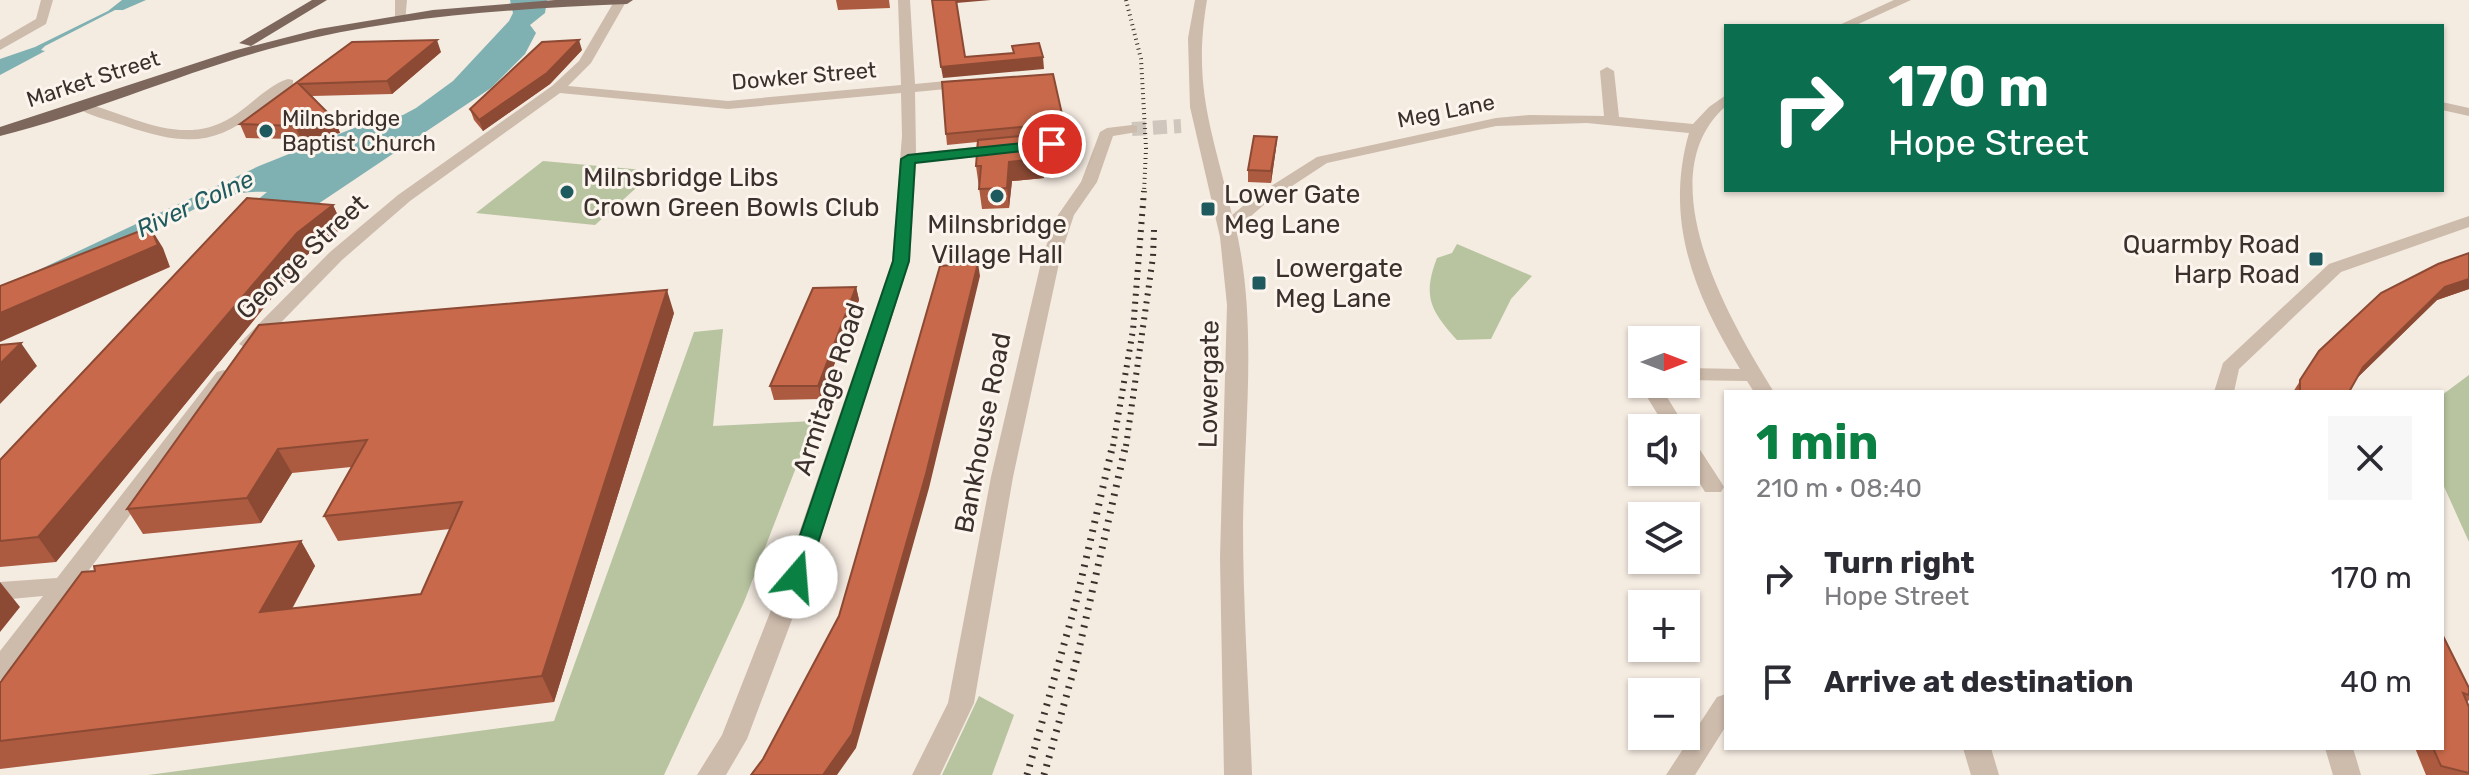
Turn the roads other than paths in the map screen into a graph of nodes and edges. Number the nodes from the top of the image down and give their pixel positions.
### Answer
1 (47, 0) edge
2 (321, 0) edge
3 (401, 0) edge
4 (624, 0) edge
5 (904, 0) edge
6 (1201, 0) edge
7 (1905, 0) edge
8 (483, 5) edge
9 (401, 19) junction
10 (1848, 24) edge
11 (320, 32) junction
12 (264, 34) junction
13 (0, 46) edge
14 (199, 66) junction
15 (1607, 71) dead end
16 (980, 82) edge
17 (288, 83) dead end
18 (557, 89) junction
19 (906, 89) junction
20 (1724, 101) edge
21 (2444, 106) edge
22 (84, 107) junction
23 (2469, 112) edge
24 (1707, 116) junction
25 (1724, 118) edge
26 (1612, 120) junction
27 (1132, 129) tunnel mouth
28 (1697, 129) junction
29 (0, 132) edge
30 (1052, 144) dead end
31 (908, 159) junction
32 (2469, 221) edge
33 (1227, 228) junction
34 (1700, 376) edge
35 (1759, 384) edge
36 (2224, 390) edge
37 (1700, 466) edge
38 (1713, 487) dead end
39 (62, 586) junction
40 (0, 591) edge
41 (0, 670) edge
42 (1724, 707) edge
43 (1978, 750) edge
44 (2340, 750) edge
45 (711, 775) edge
46 (926, 775) edge
47 (1238, 775) edge
48 (1680, 775) edge
49 (1985, 775) edge
50 (2347, 775) edge

1 - 13 street
2 - 12 main road, Market Street
3 - 9 street
4 - 8 main road, Market Street
4 - 18 street, George Street
5 - 19 street, Armitage Road
6 - 33 street, Lowergate
7 - 10 street
8 - 9 main road, Market Street
9 - 11 main road, Market Street
11 - 12 main road
11 - 14 main road, Market Street
12 - 14 main road, Market Street
14 - 22 main road, Market Street
15 - 26 street
16 - 19 street, Dowker Street
17 - 22 street
18 - 19 street, Dowker Street
18 - 39 street, George Street
19 - 31 street, Armitage Road
20 - 24 street
21 - 23 street
22 - 29 main road, Market Street
24 - 25 street
24 - 28 street
26 - 28 street, Meg Lane
26 - 33 street, Meg Lane
27 - 46 street, Bankhouse Road
28 - 35 street
30 - 31 street
31 - 45 street, Armitage Road
32 - 36 street
33 - 47 street, Lowergate
34 - 35 street
37 - 38 street
39 - 40 street
39 - 41 street, George Street
42 - 48 street
43 - 49 street
44 - 50 street

